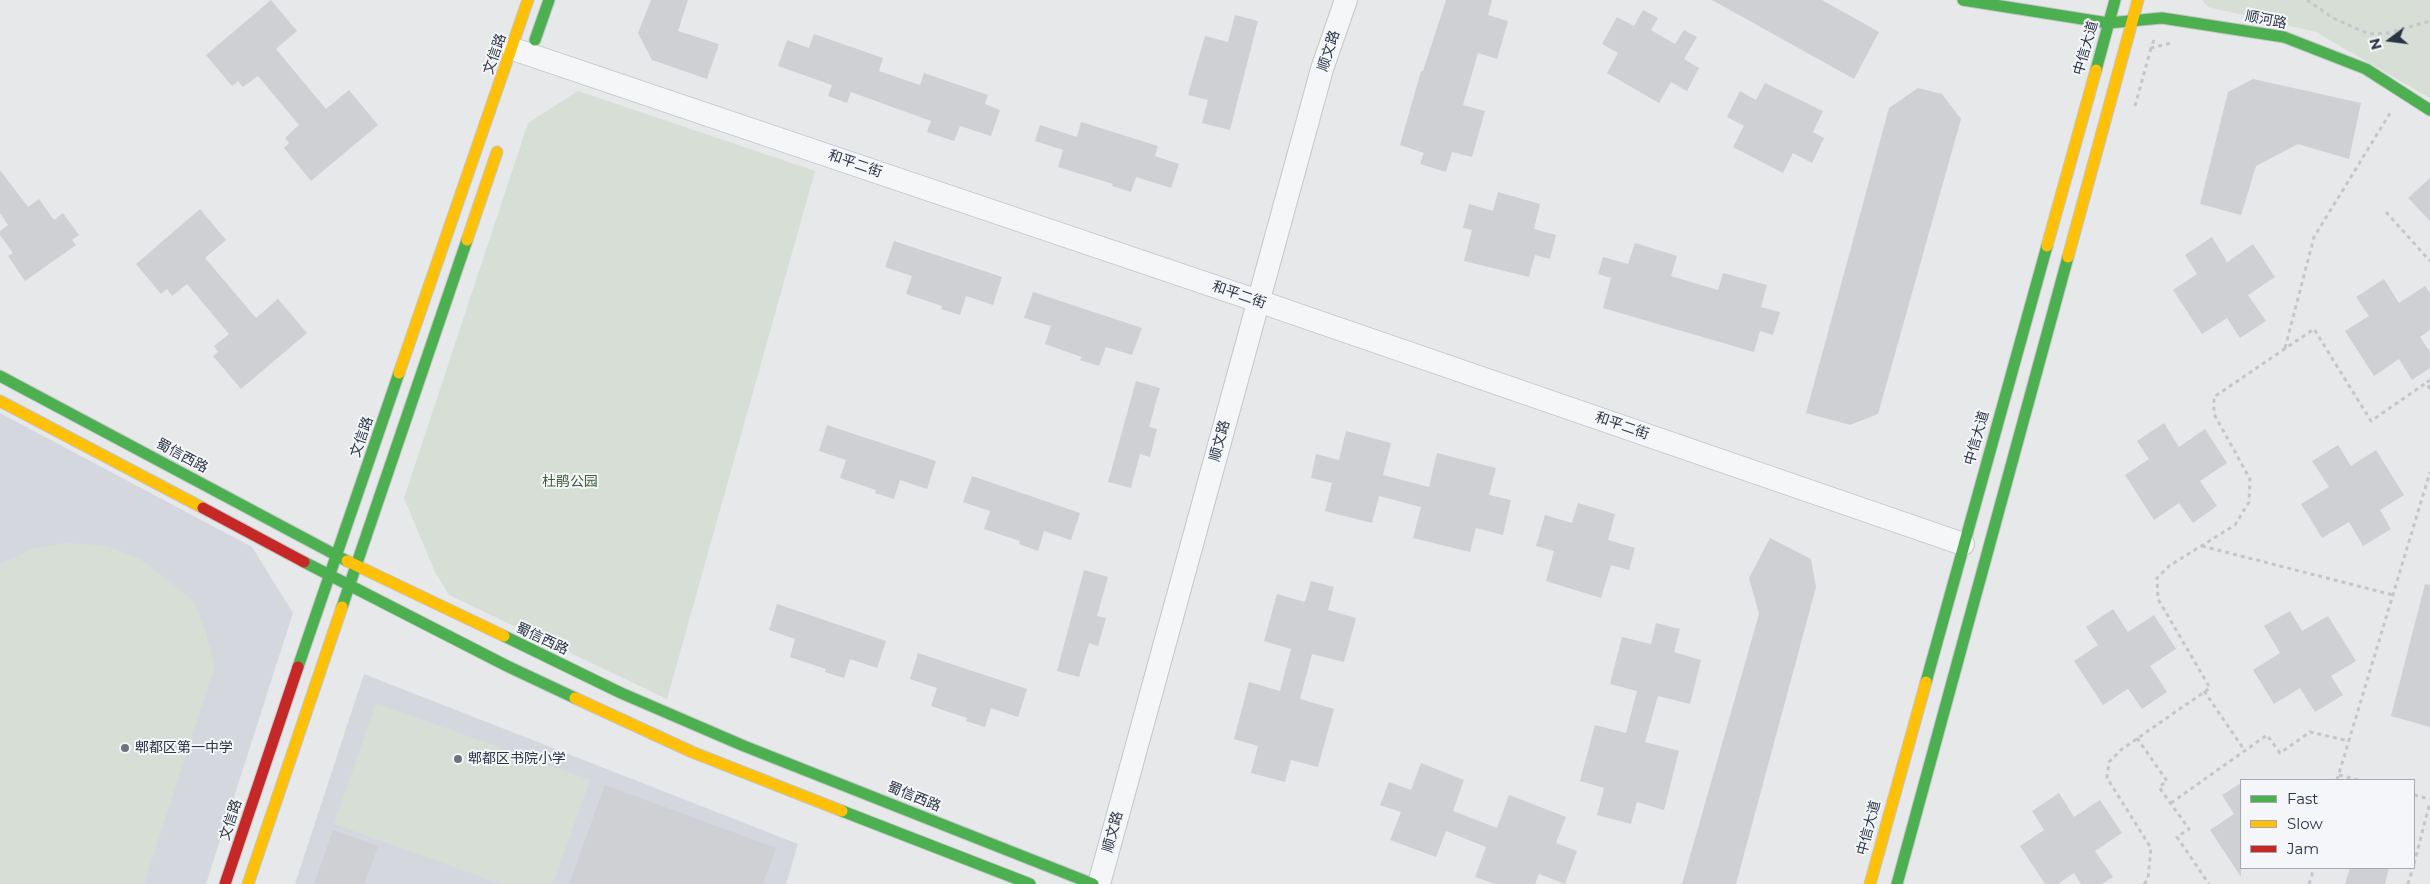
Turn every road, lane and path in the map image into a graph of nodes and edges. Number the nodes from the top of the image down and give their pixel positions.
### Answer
1 (528, 0) edge
2 (548, 0) edge
3 (1346, 0) edge
4 (1963, 0) edge
5 (2115, 0) edge
6 (2138, 0) edge
7 (2308, 0) edge
8 (2162, 18) junction
9 (2430, 20) edge
10 (2131, 21) junction
11 (2108, 23) junction
12 (2178, 41) dead end
13 (524, 56) junction
14 (2385, 103) dead end
15 (2393, 108) junction
16 (2430, 110) edge
17 (2400, 113) dead end
18 (502, 140) dead end
19 (2386, 212) dead end
20 (2430, 261) edge
21 (1258, 301) junction
22 (2284, 349) junction
23 (0, 376) edge
24 (2428, 382) edge
25 (2430, 389) edge
26 (0, 401) edge
27 (2430, 472) edge
28 (1963, 544) junction
29 (2201, 546) junction
30 (337, 556) junction
31 (357, 565) junction
32 (329, 575) junction
33 (350, 586) junction
34 (2393, 596) junction
35 (2204, 691) junction
36 (2137, 738) junction
37 (2349, 741) junction
38 (2245, 751) junction
39 (2339, 775) junction
40 (2337, 779) edge
41 (2354, 779) edge
42 (2415, 795) edge
43 (2430, 801) edge
44 (2171, 804) junction
45 (2415, 860) edge
46 (2314, 869) edge
47 (2413, 869) edge
48 (226, 884) edge
49 (248, 884) edge
50 (1030, 884) edge
51 (1093, 884) edge
52 (1099, 884) edge
53 (1870, 884) edge
54 (1897, 884) edge
55 (2144, 884) edge
56 (2209, 884) edge
57 (2309, 884) edge
58 (2408, 884) edge

1 - 13 main road, 文信路
2 - 13 main road
3 - 21 street, 顺文路
4 - 11 main road, 顺河路
5 - 11 main road, 中信大道
6 - 10 main road
7 - 9 path
8 - 10 main road, 顺河路
8 - 12 path
8 - 16 main road, 顺河路
10 - 11 main road, 顺河路
10 - 54 main road
11 - 28 main road, 中信大道
13 - 21 street, 和平二街
13 - 30 main road, 文信路
14 - 15 path
15 - 17 path
15 - 22 path
18 - 31 main road
19 - 20 path
21 - 28 street, 和平二街
21 - 52 street, 顺文路
22 - 24 path
22 - 29 path
23 - 30 main road, 蜀信西路
24 - 25 path
26 - 32 main road
27 - 34 path
28 - 53 main road, 中信大道
29 - 34 path
29 - 35 path
30 - 31 main road, 蜀信西路
30 - 32 main road, 文信路
31 - 33 main road
31 - 51 main road, 蜀信西路
32 - 33 main road
32 - 48 main road, 文信路
33 - 49 main road
33 - 50 main road
34 - 37 path
35 - 36 path
35 - 38 path
36 - 44 path
36 - 55 path
37 - 38 path
37 - 39 path
38 - 44 path
39 - 40 path
39 - 41 path
42 - 43 path
43 - 45 path
44 - 56 path
46 - 57 path
47 - 58 path

